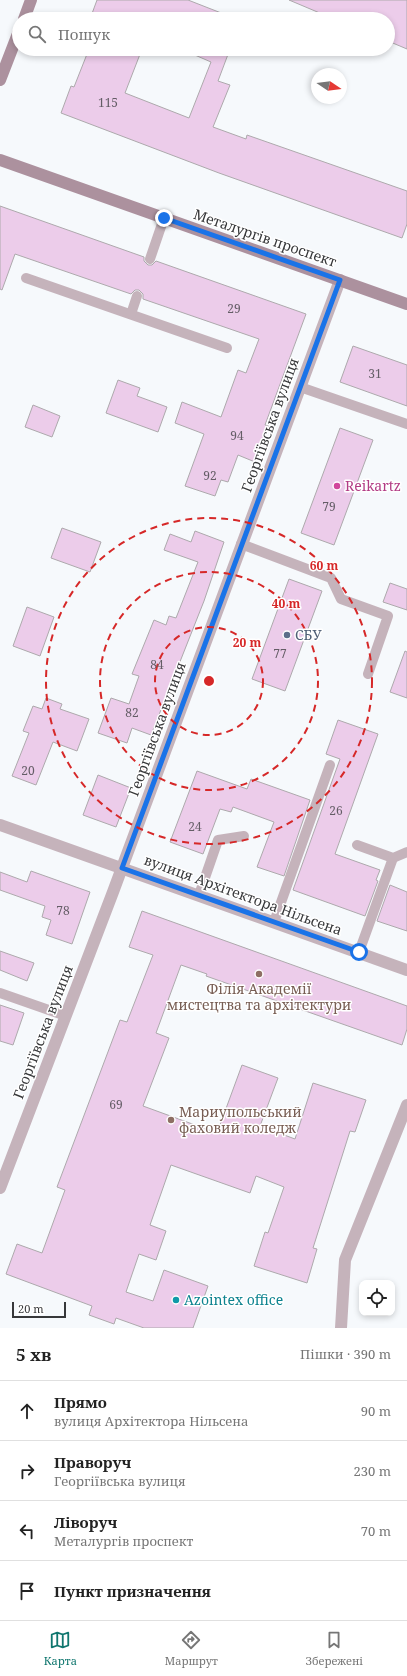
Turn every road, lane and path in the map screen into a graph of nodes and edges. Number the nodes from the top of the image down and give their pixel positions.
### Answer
1 (31, 0) edge
2 (27, 12) edge
3 (12, 49) edge
4 (0, 80) edge
5 (0, 160) edge
6 (164, 218) junction
7 (150, 259) dead end
8 (26, 278) dead end
9 (340, 280) junction
10 (137, 296) dead end
11 (407, 304) edge
12 (131, 314) junction
13 (227, 348) dead end
14 (300, 387) junction
15 (407, 424) edge
16 (241, 544) junction
17 (368, 674) dead end
18 (330, 765) dead end
19 (0, 825) edge
20 (244, 836) dead end
21 (356, 845) dead end
22 (407, 852) edge
23 (393, 858) junction
24 (122, 868) junction
25 (199, 895) junction
26 (274, 922) junction
27 (359, 952) junction
28 (407, 970) edge
29 (0, 993) edge
30 (66, 1016) junction
31 (407, 1105) edge
32 (0, 1188) edge
33 (341, 1328) edge

1 - 2 street
3 - 4 street
5 - 6 street, Металургів проспект
6 - 7 lane
6 - 9 street, Металургів проспект
8 - 12 lane
9 - 11 street, Металургів проспект
9 - 14 street, Георгіївська вулиця
10 - 12 lane
12 - 13 lane
14 - 15 lane
14 - 16 street, Георгіївська вулиця
16 - 17 lane
16 - 24 street, Георгіївська вулиця
18 - 26 lane
19 - 24 street, вулиця Архітектора Нільсена
20 - 25 lane
21 - 23 lane
22 - 23 lane
23 - 27 lane
24 - 25 street, вулиця Архітектора Нільсена
24 - 30 street, Георгіївська вулиця
25 - 26 street, вулиця Архітектора Нільсена
26 - 27 street, вулиця Архітектора Нільсена
27 - 28 street, вулиця Архітектора Нільсена
29 - 30 lane
30 - 32 street, Георгіївська вулиця
31 - 33 street

